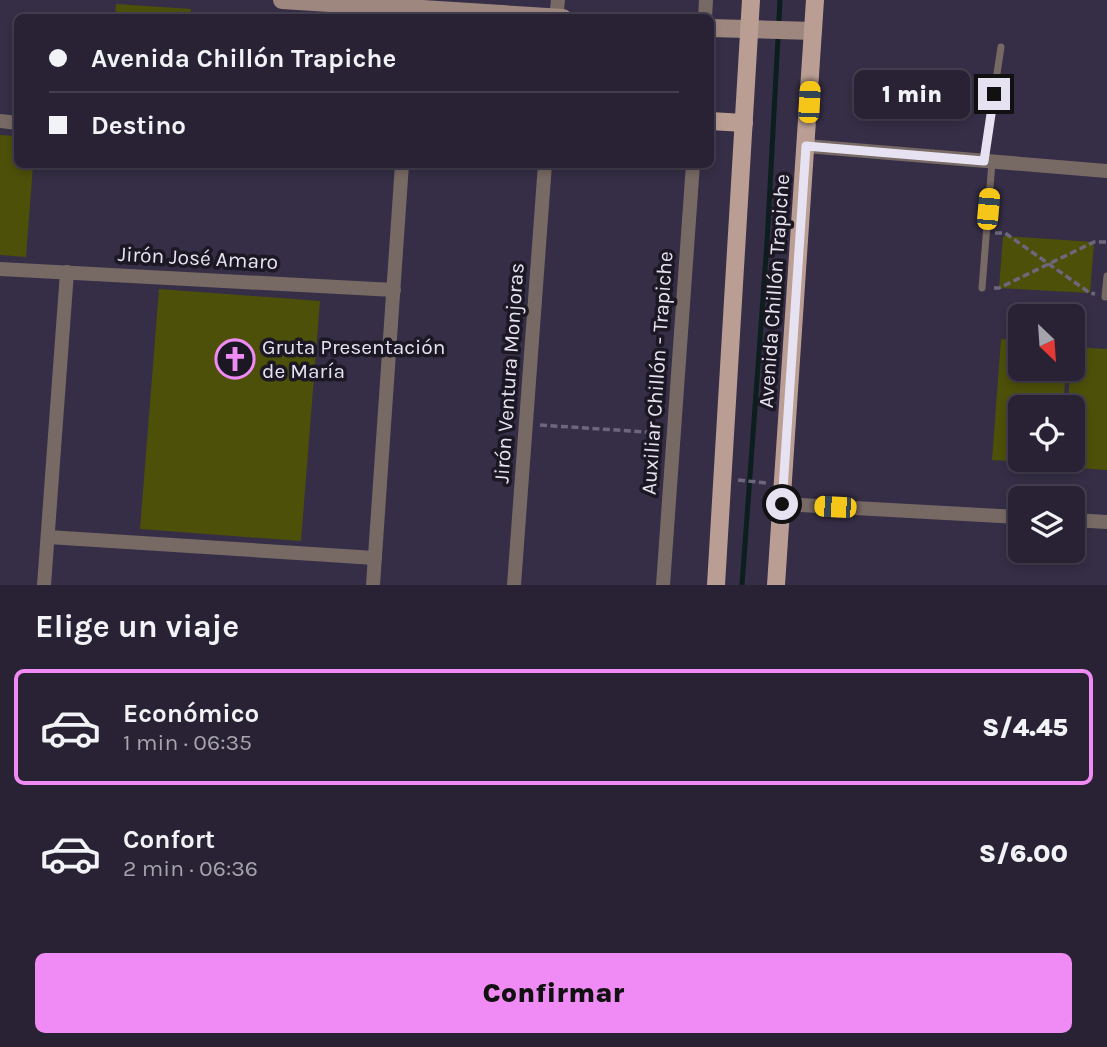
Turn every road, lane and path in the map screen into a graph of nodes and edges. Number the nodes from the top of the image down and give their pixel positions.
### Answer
1 (282, 0) edge
2 (751, 0) edge
3 (815, 0) edge
4 (508, 14) edge
5 (714, 28) edge
6 (749, 29) junction
7 (813, 31) junction
8 (1000, 47) dead end
9 (714, 121) edge
10 (744, 123) junction
11 (806, 146) junction
12 (988, 161) junction
13 (402, 168) edge
14 (545, 168) edge
15 (693, 168) edge
16 (1107, 171) edge
17 (986, 233) junction
18 (1107, 242) edge
19 (1048, 264) junction
20 (0, 269) edge
21 (67, 272) junction
22 (1107, 276) edge
23 (982, 288) joint
24 (394, 290) junction
25 (1105, 297) edge
26 (526, 424) junction
27 (674, 433) junction
28 (722, 479) junction
29 (783, 484) junction
30 (782, 504) junction
31 (1008, 516) edge
32 (1085, 521) edge
33 (1107, 522) edge
34 (48, 537) junction
35 (375, 558) junction
36 (44, 585) edge
37 (373, 585) edge
38 (514, 585) edge
39 (663, 585) edge
40 (716, 585) edge
41 (776, 585) edge

1 - 4 main road
2 - 6 main road, Avenida Chillón Trapiche
3 - 7 main road, Avenida Chillón Trapiche
5 - 6 main road
6 - 7 main road
6 - 10 main road, Avenida Chillón Trapiche
7 - 11 main road, Avenida Chillón Trapiche
8 - 12 lane
9 - 10 main road
10 - 28 main road, Avenida Chillón Trapiche
11 - 12 street
11 - 29 main road, Avenida Chillón Trapiche
12 - 16 street
12 - 17 lane
13 - 24 street
14 - 26 street, Jirón Ventura Monjoras
15 - 27 street, Auxiliar Chillón - Trapiche
17 - 19 path
17 - 23 lane
18 - 19 path
19 - 23 path
19 - 25 path
20 - 21 street, Jirón José Amaro
21 - 24 street, Jirón José Amaro
21 - 34 street
22 - 25 lane
24 - 35 street
26 - 27 path
26 - 38 street, Jirón Ventura Monjoras
27 - 39 street, Auxiliar Chillón - Trapiche
28 - 29 path
28 - 40 main road, Avenida Chillón Trapiche
29 - 30 main road, Avenida Chillón Trapiche
30 - 31 street
30 - 41 main road, Avenida Chillón Trapiche
32 - 33 street
34 - 35 street
34 - 36 street
35 - 37 street

